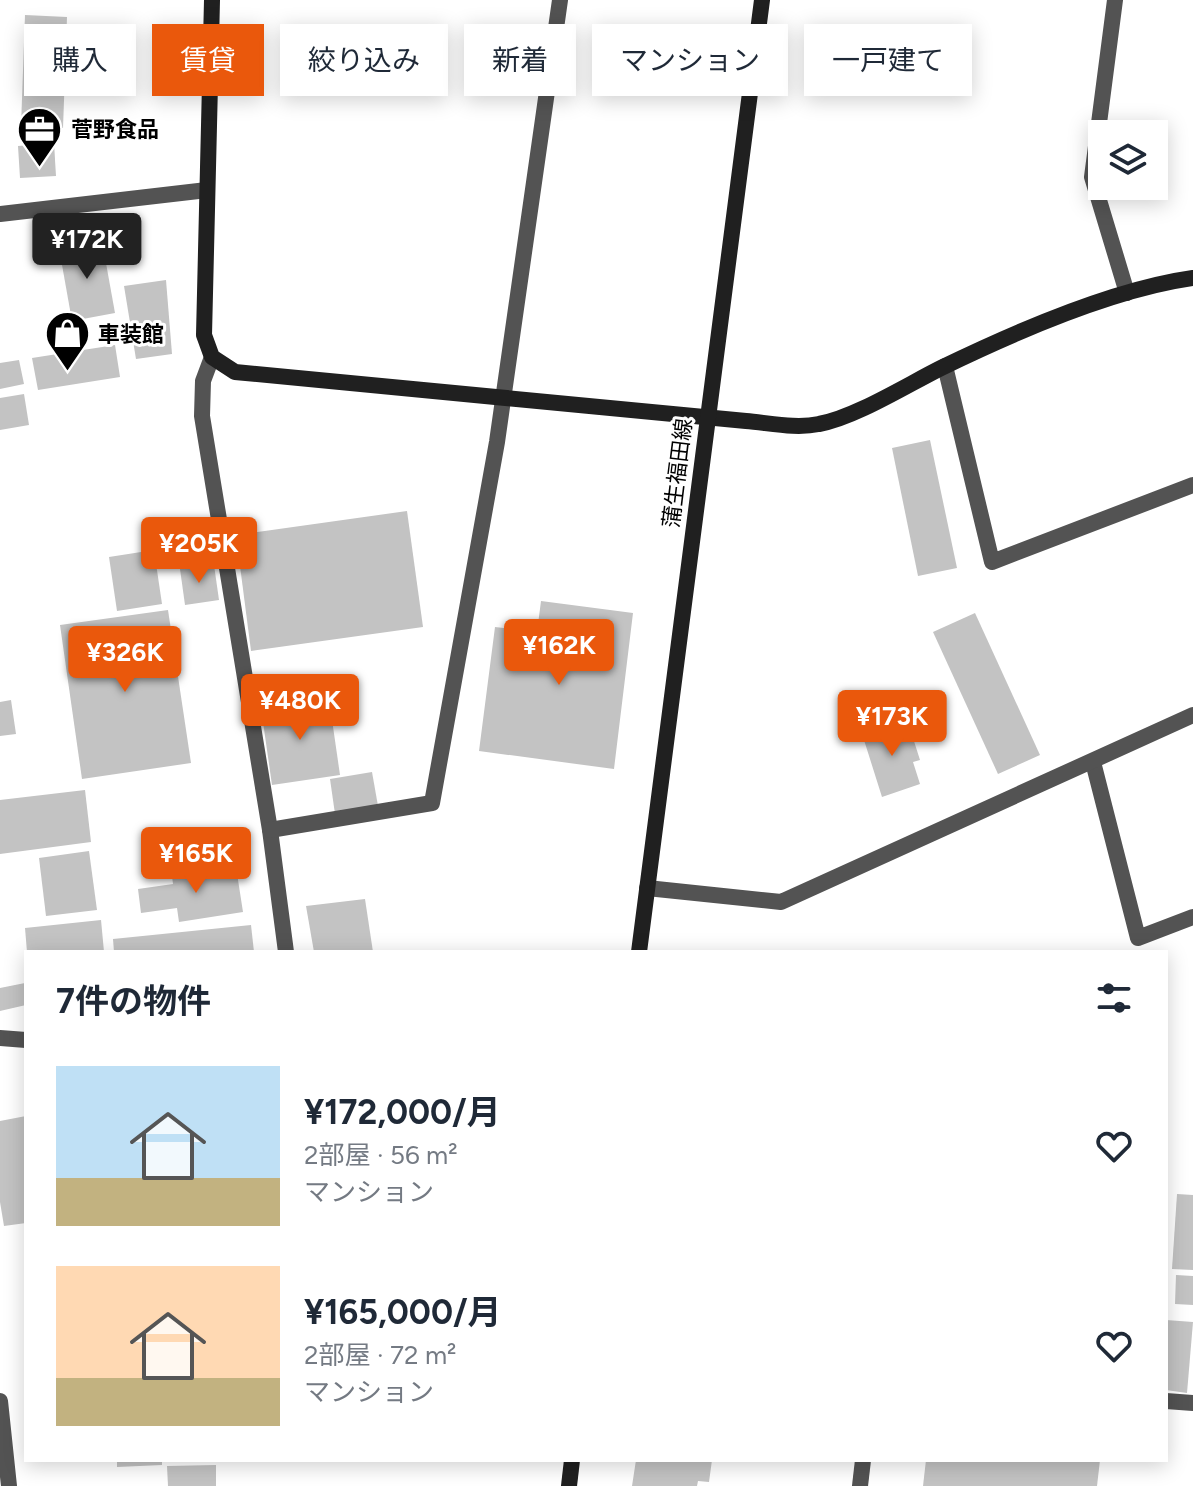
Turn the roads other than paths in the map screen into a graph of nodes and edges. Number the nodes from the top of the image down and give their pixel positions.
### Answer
1 (212, 0) edge
2 (560, 0) edge
3 (762, 0) edge
4 (1115, 0) edge
5 (207, 190) junction
6 (0, 214) edge
7 (1193, 278) edge
8 (1127, 293) junction
9 (212, 357) junction
10 (945, 366) junction
11 (502, 398) junction
12 (706, 417) junction
13 (1193, 485) edge
14 (1193, 715) edge
15 (1093, 762) junction
16 (270, 830) junction
17 (647, 888) junction
18 (1193, 917) edge
19 (286, 950) edge
20 (639, 950) edge
21 (0, 1038) edge
22 (24, 1040) edge
23 (0, 1401) edge
24 (1168, 1401) edge
25 (1193, 1403) edge
26 (572, 1462) edge
27 (863, 1462) edge
28 (9, 1486) edge
29 (569, 1486) edge
30 (860, 1486) edge

1 - 5 street
2 - 11 street
3 - 12 street, 蒲生福田線
4 - 8 street
5 - 6 street
5 - 9 street
7 - 8 street
8 - 10 street
9 - 11 street
9 - 16 street
10 - 12 street
10 - 13 street
11 - 12 street
11 - 16 street
12 - 17 street, 蒲生福田線
14 - 15 street
15 - 17 street
15 - 18 street
16 - 19 street
17 - 20 street, 蒲生福田線
21 - 22 street
23 - 28 street
24 - 25 street
26 - 29 street
27 - 30 street

